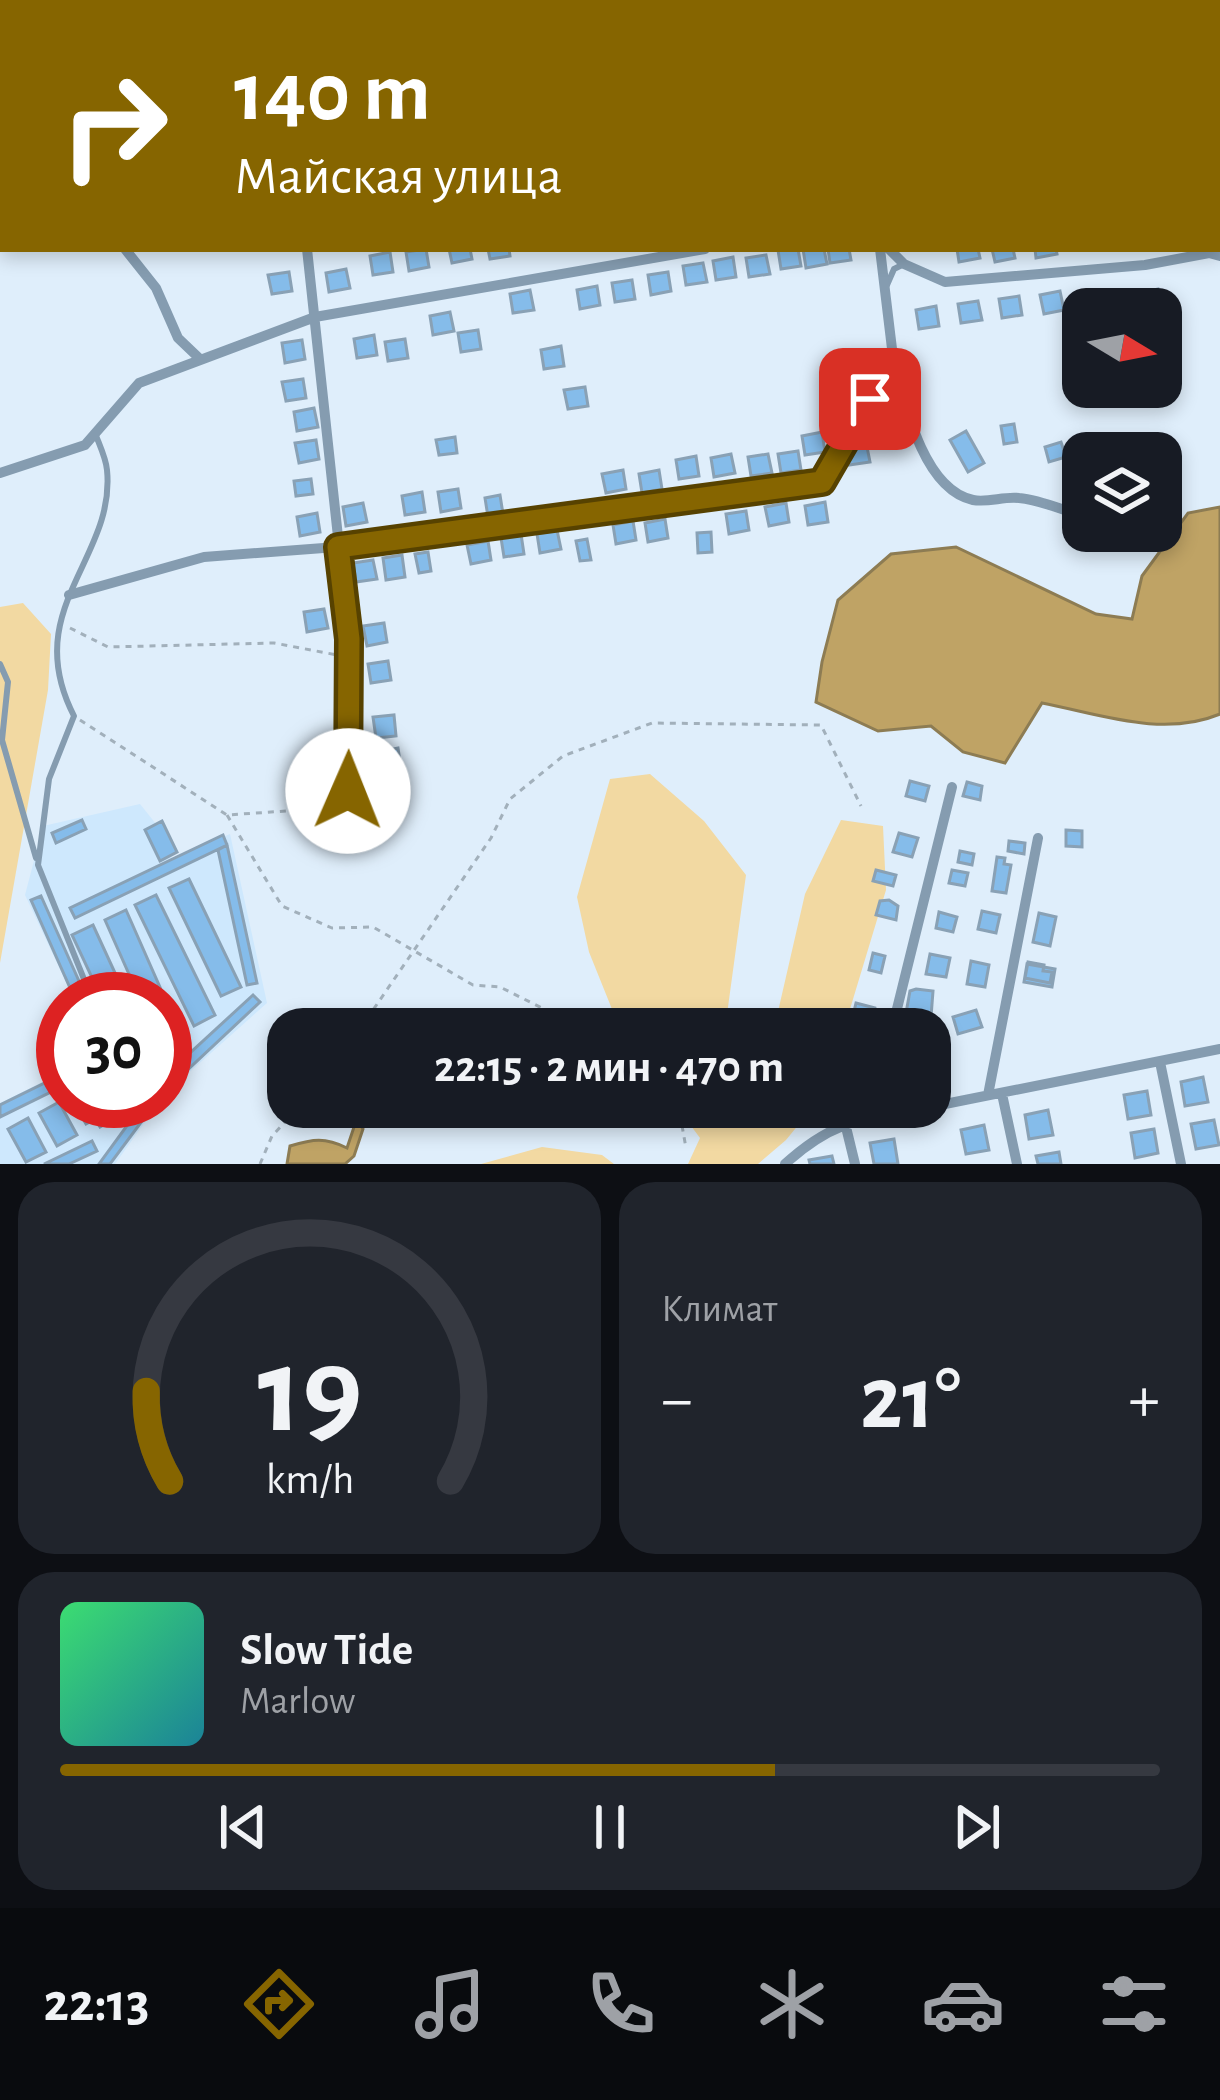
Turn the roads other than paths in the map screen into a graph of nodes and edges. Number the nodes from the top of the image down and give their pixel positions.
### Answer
1 (127, 252) edge
2 (307, 252) edge
3 (688, 252) edge
4 (880, 252) edge
5 (892, 252) edge
6 (1150, 252) edge
7 (1211, 253) edge
8 (904, 264) junction
9 (1144, 265) junction
10 (884, 294) junction
11 (315, 316) junction
12 (893, 357) junction
13 (200, 359) junction
14 (95, 433) junction
15 (0, 473) edge
16 (1062, 509) edge
17 (338, 547) junction
18 (69, 595) junction
19 (0, 664) edge
20 (952, 787) dead end
21 (348, 791) road end
22 (1038, 838) dead end
23 (38, 865) junction
24 (81, 972) edge
25 (897, 1008) edge
26 (1220, 1049) edge
27 (1160, 1062) junction
28 (1002, 1094) junction
29 (988, 1095) junction
30 (951, 1103) edge
31 (835, 1128) edge
32 (846, 1128) edge
33 (785, 1164) edge
34 (854, 1164) edge
35 (1017, 1164) edge
36 (1181, 1164) edge

1 - 13 street
2 - 11 street
3 - 11 street
4 - 10 street
5 - 8 street
6 - 9 street
7 - 9 street
8 - 9 street
8 - 10 lane
10 - 12 street
11 - 13 street
11 - 17 street
12 - 16 street
12 - 17 street
13 - 14 street
14 - 15 street
14 - 18 lane
17 - 18 street
17 - 21 street
18 - 23 lane
19 - 23 lane
20 - 25 street
22 - 29 street
23 - 24 lane
26 - 27 street
27 - 28 street
27 - 36 street
28 - 29 street
28 - 35 street
29 - 30 street
31 - 33 street
32 - 34 street

